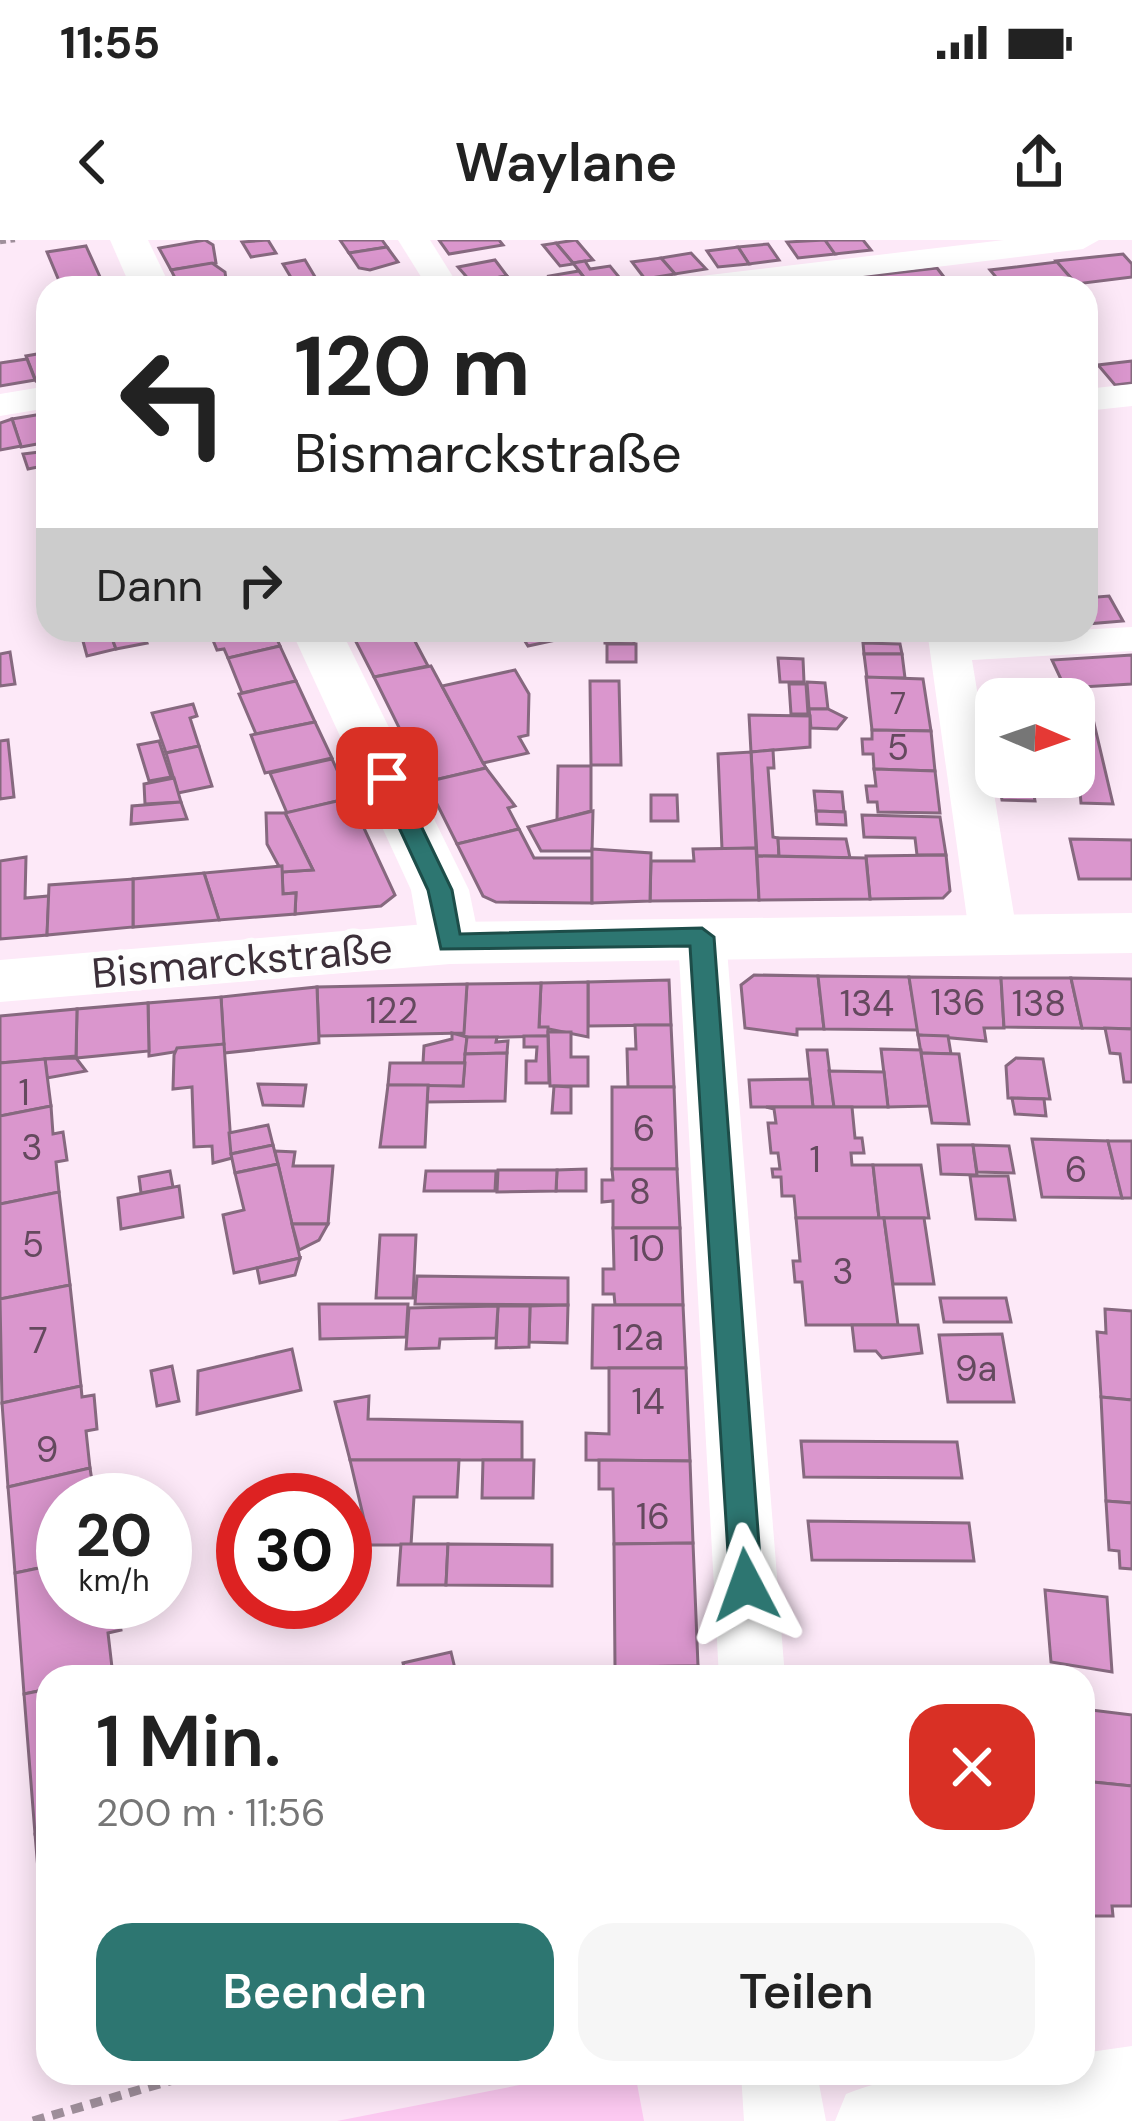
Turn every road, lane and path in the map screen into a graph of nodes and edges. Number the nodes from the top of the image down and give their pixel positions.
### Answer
1 (15, 240) edge
2 (129, 240) edge
3 (414, 240) edge
4 (1083, 240) edge
5 (0, 242) edge
6 (146, 276) edge
7 (436, 276) edge
8 (812, 276) edge
9 (1132, 394) edge
10 (1098, 398) edge
11 (36, 399) edge
12 (0, 405) edge
13 (1098, 639) edge
14 (1132, 639) edge
15 (322, 642) edge
16 (948, 642) edge
17 (993, 933) junction
18 (1132, 933) edge
19 (702, 937) junction
20 (449, 943) junction
21 (0, 981) edge
22 (751, 1665) edge
23 (1132, 2084) edge
24 (156, 2085) edge
25 (780, 2085) edge
26 (33, 2121) edge
27 (785, 2121) edge
28 (873, 2121) edge

1 - 5 path
2 - 6 main road
3 - 7 street
4 - 8 street
9 - 10 street
11 - 12 street
13 - 14 street
15 - 20 main road
16 - 17 street
17 - 18 main road, Bismarckstraße
17 - 19 main road, Bismarckstraße
19 - 20 main road, Bismarckstraße
19 - 22 street
20 - 21 main road, Bismarckstraße
23 - 28 street
24 - 26 path
25 - 27 street

